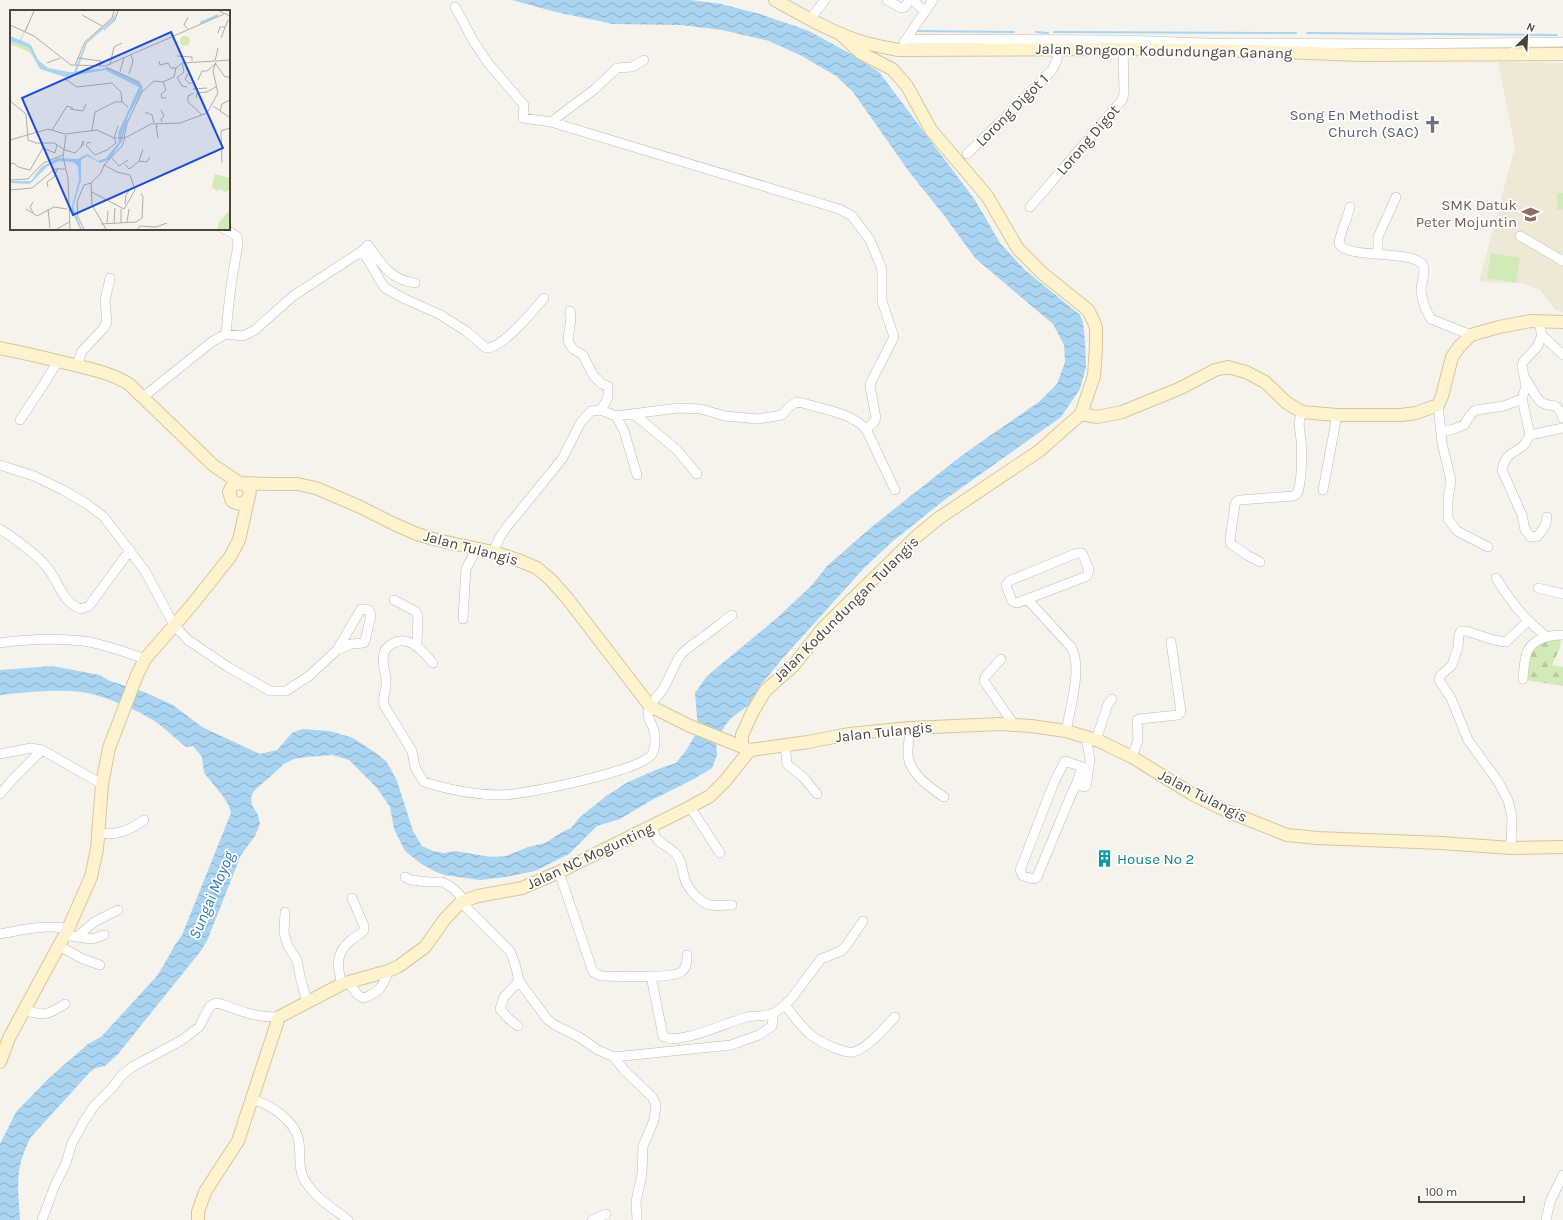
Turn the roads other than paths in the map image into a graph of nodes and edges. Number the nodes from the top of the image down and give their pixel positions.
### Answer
1 (775, 0) edge
2 (825, 0) edge
3 (887, 0) edge
4 (909, 0) edge
5 (913, 0) edge
6 (929, 4) edge
7 (455, 7) dead end
8 (810, 19) junction
9 (839, 33) junction
10 (906, 39) junction
11 (1563, 42) edge
12 (1058, 44) junction
13 (1123, 45) junction
14 (1152, 45) junction
15 (899, 50) junction
16 (1563, 54) edge
17 (644, 60) dead end
18 (892, 70) junction
19 (551, 122) junction
20 (967, 154) dead end
21 (1396, 197) dead end
22 (1030, 207) dead end
23 (1350, 207) dead end
24 (226, 230) edge
25 (1520, 236) dead end
26 (362, 251) junction
27 (1378, 254) junction
28 (1563, 261) edge
29 (110, 278) dead end
30 (415, 283) dead end
31 (544, 298) dead end
32 (570, 311) dead end
33 (1538, 320) junction
34 (1563, 322) edge
35 (226, 334) junction
36 (1542, 335) junction
37 (1471, 336) junction
38 (0, 348) edge
39 (1563, 355) edge
40 (58, 361) junction
41 (77, 366) junction
42 (1525, 377) junction
43 (143, 397) junction
44 (1522, 399) junction
45 (1439, 408) junction
46 (601, 410) junction
47 (634, 414) junction
48 (1081, 414) junction
49 (616, 416) junction
50 (1300, 418) junction
51 (1563, 418) edge
52 (20, 420) dead end
53 (1336, 420) junction
54 (1563, 428) edge
55 (866, 429) junction
56 (1441, 432) junction
57 (1530, 435) junction
58 (0, 465) edge
59 (697, 474) dead end
60 (637, 475) dead end
61 (270, 484) junction
62 (236, 485) junction
63 (895, 490) dead end
64 (1323, 490) dead end
65 (249, 498) junction
66 (235, 503) junction
67 (1547, 517) dead end
68 (0, 529) edge
69 (239, 540) junction
70 (1488, 547) dead end
71 (477, 548) junction
72 (130, 550) junction
73 (493, 552) junction
74 (1260, 562) dead end
75 (1496, 578) dead end
76 (1538, 588) dead end
77 (1563, 594) edge
78 (394, 600) dead end
79 (1028, 600) junction
80 (732, 615) dead end
81 (463, 619) dead end
82 (1528, 621) junction
83 (174, 625) junction
84 (1563, 635) edge
85 (1547, 636) junction
86 (349, 640) dead end
87 (1171, 642) dead end
88 (0, 643) edge
89 (417, 646) junction
90 (1001, 658) dead end
91 (144, 659) junction
92 (433, 663) dead end
93 (1523, 679) dead end
94 (1112, 699) dead end
95 (650, 706) junction
96 (1014, 725) junction
97 (910, 728) junction
98 (1066, 731) junction
99 (1094, 739) junction
100 (785, 745) junction
101 (746, 748) junction
102 (42, 750) junction
103 (0, 754) edge
104 (1132, 757) junction
105 (1090, 760) junction
106 (102, 784) junction
107 (1076, 785) junction
108 (0, 794) edge
109 (817, 794) dead end
110 (944, 797) dead end
111 (690, 807) junction
112 (144, 820) dead end
113 (652, 826) junction
114 (99, 833) junction
115 (1563, 847) edge
116 (1511, 848) junction
117 (720, 853) dead end
118 (559, 872) junction
119 (405, 877) dead end
120 (352, 898) dead end
121 (463, 902) junction
122 (732, 905) dead end
123 (118, 910) dead end
124 (285, 912) dead end
125 (863, 921) dead end
126 (0, 934) edge
127 (70, 934) junction
128 (104, 936) dead end
129 (58, 946) junction
130 (687, 955) dead end
131 (100, 965) dead end
132 (388, 971) junction
133 (652, 976) junction
134 (519, 981) junction
135 (345, 983) junction
136 (307, 1002) junction
137 (65, 1004) dead end
138 (785, 1005) junction
139 (24, 1009) junction
140 (772, 1014) junction
141 (278, 1017) junction
142 (895, 1017) dead end
143 (518, 1026) dead end
144 (4, 1037) edge
145 (614, 1057) junction
146 (0, 1062) edge
147 (251, 1099) junction
148 (1563, 1175) edge
149 (606, 1214) dead end
150 (42, 1220) edge
151 (198, 1220) edge
152 (348, 1220) edge
153 (592, 1220) edge
154 (637, 1220) edge
155 (1546, 1220) edge

1 - 8 street, Jalan Bongoon Kodundungan Ganang
2 - 8 street
3 - 4 street
5 - 6 street
6 - 10 street
7 - 19 street
8 - 9 street, Jalan Bongoon Kodundungan Ganang
9 - 15 street, Jalan Bongoon Kodundungan Ganang
9 - 18 street, Jalan Kodundungan Tulangis
10 - 12 street
10 - 15 street
11 - 14 street
12 - 13 street, Jalan Bongoon Kodundungan Ganang
12 - 15 street, Jalan Bongoon Kodundungan Ganang
12 - 20 street, Lorong Digot 1
13 - 14 street, Jalan Bongoon Kodundungan Ganang
13 - 22 street, Lorong Digot
14 - 16 street, Jalan Bongoon Kodundungan Ganang
15 - 18 street
17 - 19 street
18 - 48 street, Jalan Kodundungan Tulangis
19 - 55 street
21 - 27 street
23 - 27 street
24 - 35 street
25 - 28 street
26 - 30 street
26 - 31 street
26 - 35 street
27 - 37 street
29 - 41 street
32 - 46 street
33 - 34 street
33 - 36 street
33 - 37 street
35 - 43 street
36 - 39 street
36 - 42 street
37 - 45 street
38 - 40 street
40 - 41 street
40 - 52 street
41 - 43 street
42 - 44 street
42 - 51 street
43 - 62 street
44 - 56 street
44 - 57 street
45 - 53 street
45 - 56 street
46 - 49 street
46 - 73 street
47 - 49 street
47 - 55 street
47 - 59 street
48 - 50 street
48 - 101 street, Jalan Kodundungan Tulangis
49 - 60 street
50 - 53 street
50 - 74 street
53 - 64 street
54 - 57 street
55 - 63 street
56 - 70 street
57 - 67 street
58 - 72 street
61 - 62 street, Jalan Tulangis
61 - 65 street
61 - 71 street, Jalan Tulangis
62 - 65 street
62 - 66 street
65 - 66 street
65 - 69 street
66 - 69 street
68 - 72 street
69 - 83 street
71 - 73 street, Jalan Tulangis
71 - 81 street
72 - 83 street
73 - 95 street, Jalan Tulangis
75 - 82 street
76 - 77 street
78 - 89 street
79 - 79 street
79 - 98 street
80 - 95 street
82 - 85 street
82 - 116 street
83 - 86 street
83 - 91 street
84 - 85 street
85 - 93 street
87 - 104 street
88 - 91 street
89 - 92 street
89 - 95 street
90 - 96 street
91 - 106 street
94 - 99 street
95 - 101 street, Jalan Tulangis
96 - 97 street, Jalan Tulangis
96 - 98 street, Jalan Tulangis
97 - 100 street, Jalan Tulangis
97 - 110 street
98 - 99 street, Jalan Tulangis
99 - 104 street, Jalan Tulangis
99 - 105 street
99 - 105 street
100 - 101 street, Jalan Tulangis
100 - 109 street
101 - 111 street, Jalan NC Mogunting
102 - 103 street
102 - 106 street
102 - 108 street
104 - 116 street, Jalan Tulangis
105 - 107 street
106 - 114 street
107 - 107 street
111 - 113 street, Jalan NC Mogunting
111 - 117 street
112 - 114 street
113 - 118 street, Jalan NC Mogunting
113 - 122 street
114 - 127 street
115 - 116 street, Jalan Tulangis
118 - 121 street, Jalan NC Mogunting
118 - 133 street
119 - 121 street
120 - 135 street
121 - 132 street, Jalan NC Mogunting
121 - 134 street
123 - 127 street
124 - 136 street
125 - 138 street
126 - 127 street
127 - 128 street
127 - 129 street
129 - 131 street
129 - 139 street
130 - 133 street
132 - 135 street, Jalan NC Mogunting
132 - 135 street
133 - 140 street
134 - 143 street
134 - 145 street
135 - 136 street, Jalan NC Mogunting
136 - 141 street, Jalan NC Mogunting
137 - 139 street
138 - 140 street
138 - 142 street
139 - 144 street
140 - 145 street
141 - 147 street
141 - 150 street
144 - 146 street
145 - 154 street
147 - 151 street
147 - 152 street
148 - 155 street
149 - 153 street

